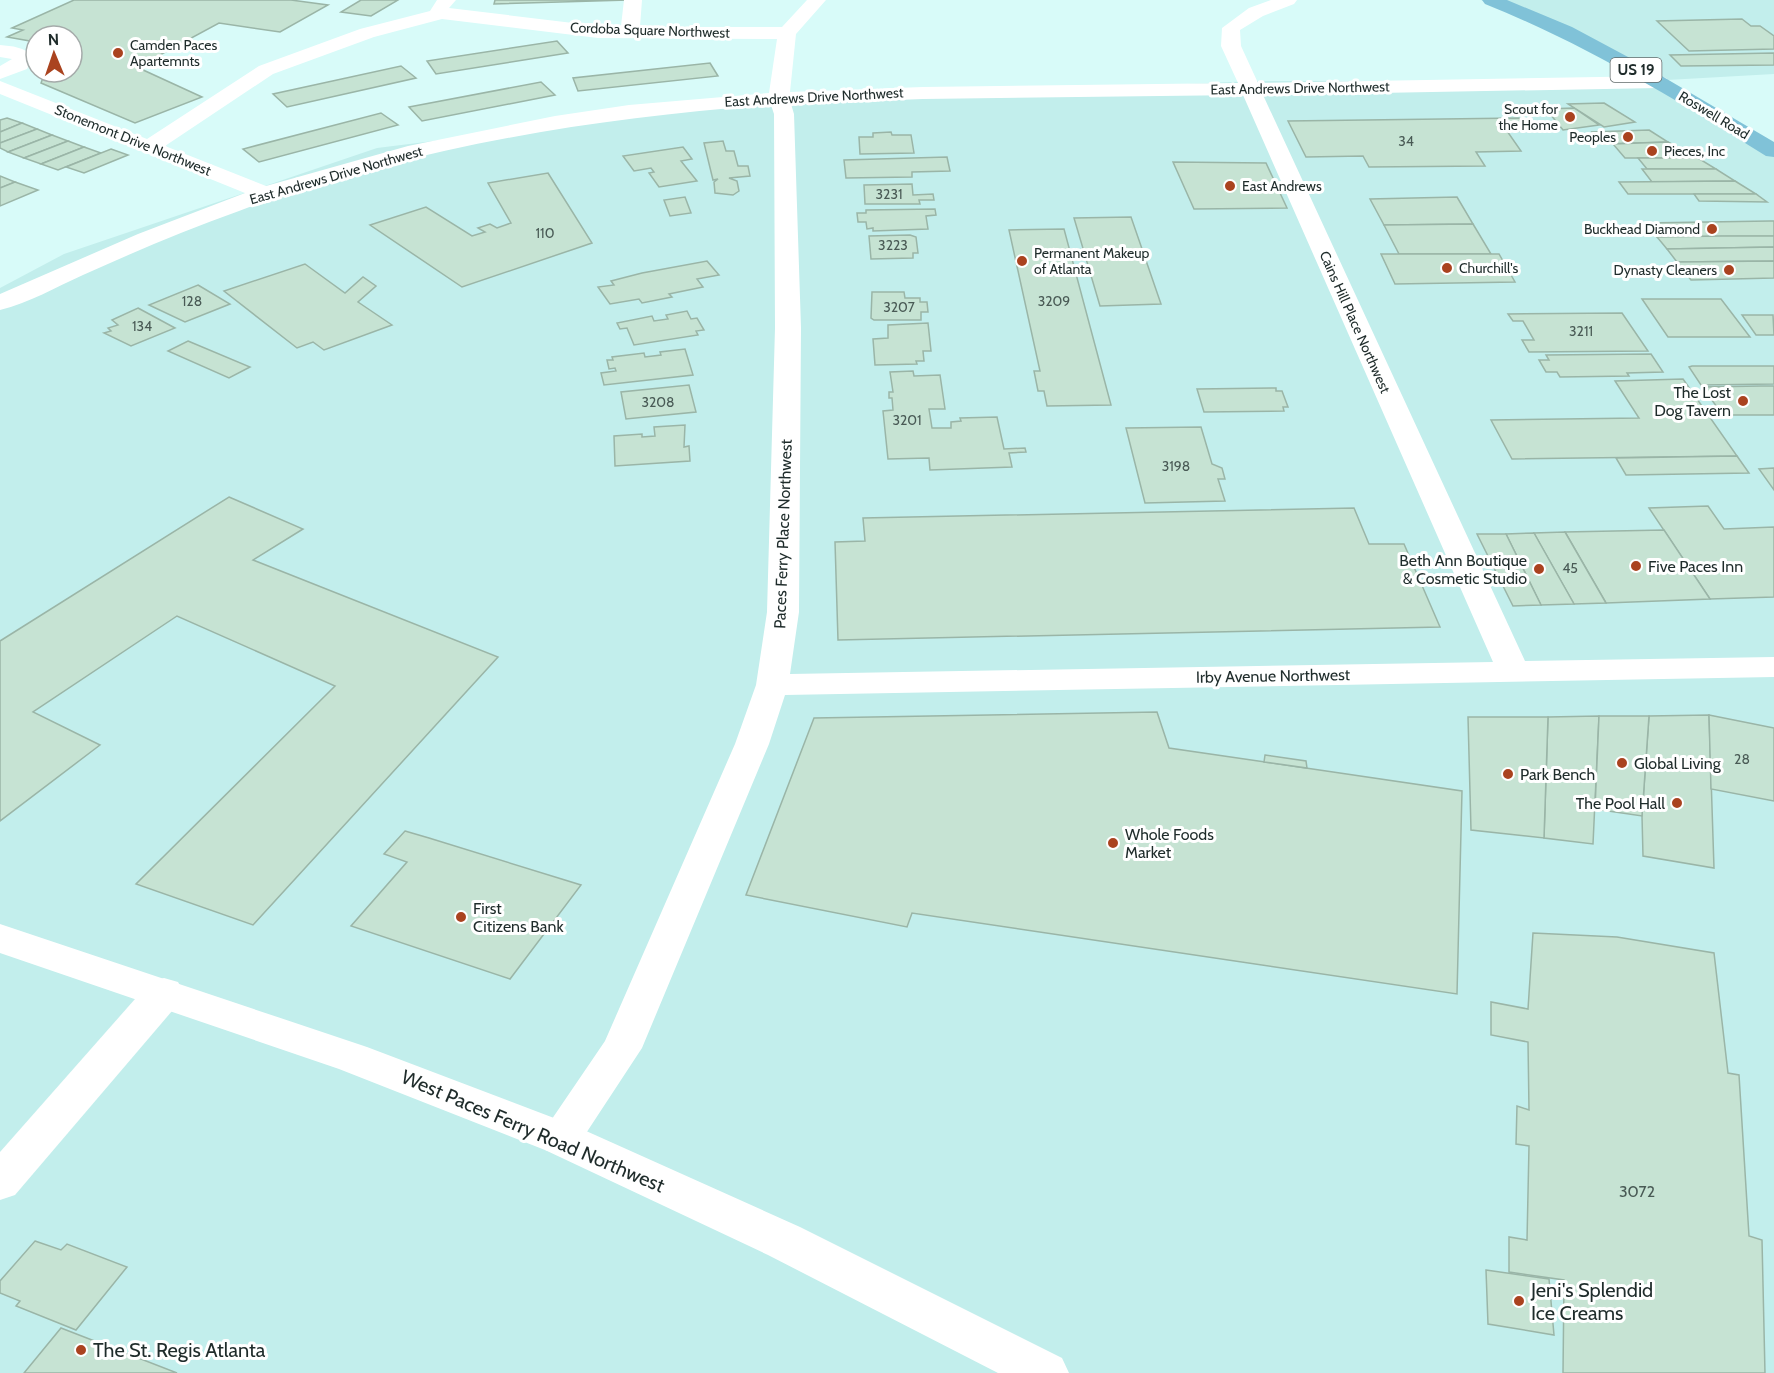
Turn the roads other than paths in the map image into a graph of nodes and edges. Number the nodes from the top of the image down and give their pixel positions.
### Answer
1 (633, 0) edge
2 (817, 0) edge
3 (1288, 0) edge
4 (1491, 0) edge
5 (444, 7) edge
6 (630, 32) junction
7 (787, 33) junction
8 (0, 51) edge
9 (0, 74) edge
10 (1659, 82) junction
11 (0, 87) edge
12 (1249, 88) junction
13 (779, 96) junction
14 (150, 146) junction
15 (1774, 151) edge
16 (266, 194) junction
17 (0, 303) edge
18 (1774, 667) edge
19 (1514, 672) junction
20 (772, 685) junction
21 (0, 938) edge
22 (164, 993) junction
23 (560, 1138) junction
24 (0, 1182) edge
25 (1045, 1373) edge

1 - 6 street
2 - 7 street
3 - 12 street, Cains Hill Place Northwest
4 - 10 main road, Roswell Road / US 19
5 - 6 street, Cordoba Square Northwest
5 - 14 street
6 - 7 street, Cordoba Square Northwest
7 - 13 street, Paces Ferry Place Northwest
8 - 9 street
10 - 12 street, East Andrews Drive Northwest
10 - 15 main road, Roswell Road / US 19
11 - 14 street, Stonemont Drive Northwest
12 - 13 street, East Andrews Drive Northwest
12 - 19 street, Cains Hill Place Northwest
13 - 16 street, East Andrews Drive Northwest
13 - 20 street, Paces Ferry Place Northwest
14 - 16 street, Stonemont Drive Northwest
16 - 17 street, East Andrews Drive Northwest
18 - 19 street, Irby Avenue Northwest
19 - 20 street, Irby Avenue Northwest
20 - 23 street, Paces Ferry Place Northwest
21 - 22 street, West Paces Ferry Road Northwest
22 - 23 street, West Paces Ferry Road Northwest
22 - 24 street
23 - 25 street, West Paces Ferry Road Northwest

